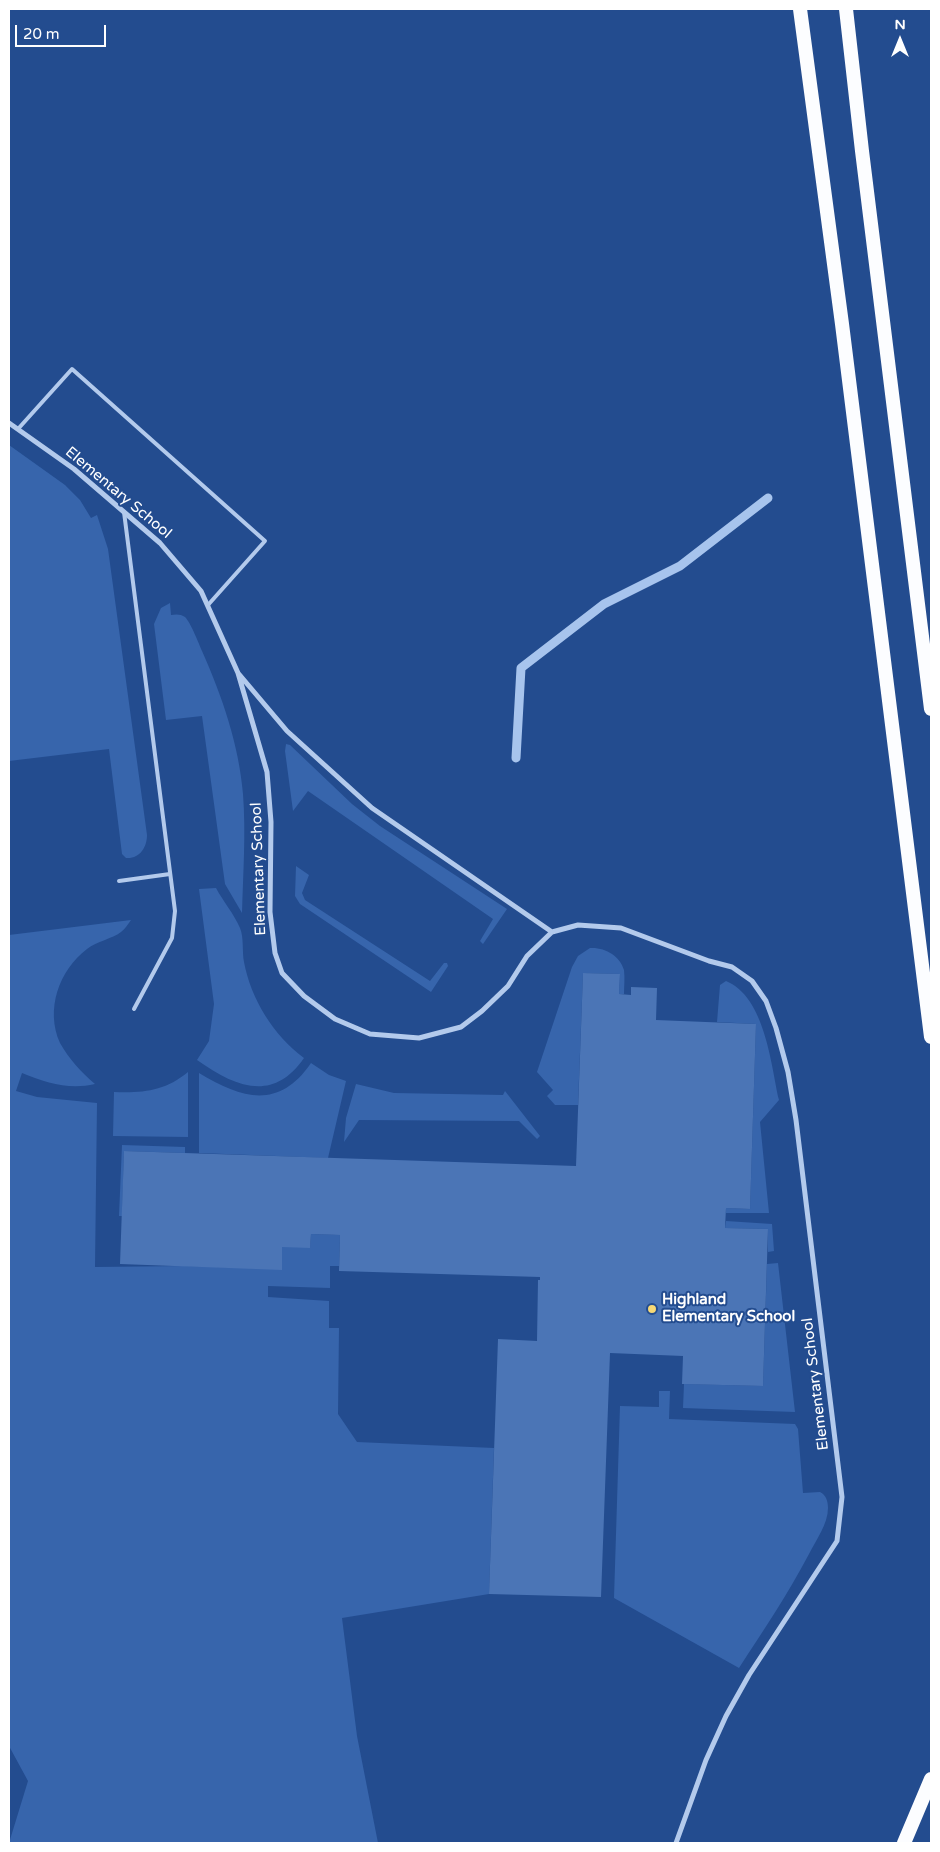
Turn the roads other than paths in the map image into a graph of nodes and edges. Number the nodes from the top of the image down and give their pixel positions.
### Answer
1 (800, 9) edge
2 (846, 9) edge
3 (9, 423) edge
4 (18, 429) junction
5 (124, 511) junction
6 (208, 605) junction
7 (238, 673) junction
8 (931, 709) edge
9 (170, 874) junction
10 (119, 881) dead end
11 (552, 932) junction
12 (134, 1009) dead end
13 (931, 1037) edge
14 (931, 1779) edge
15 (676, 1843) edge
16 (904, 1843) edge

1 - 13 highway
2 - 8 highway
3 - 4 street, Elementary School
4 - 5 street, Elementary School
4 - 6 lane
5 - 6 street, Elementary School
5 - 9 lane
6 - 7 street, Elementary School
7 - 11 street, Elementary School
7 - 11 street, Elementary School
9 - 10 lane
9 - 12 lane
11 - 15 street, Elementary School
14 - 16 highway

